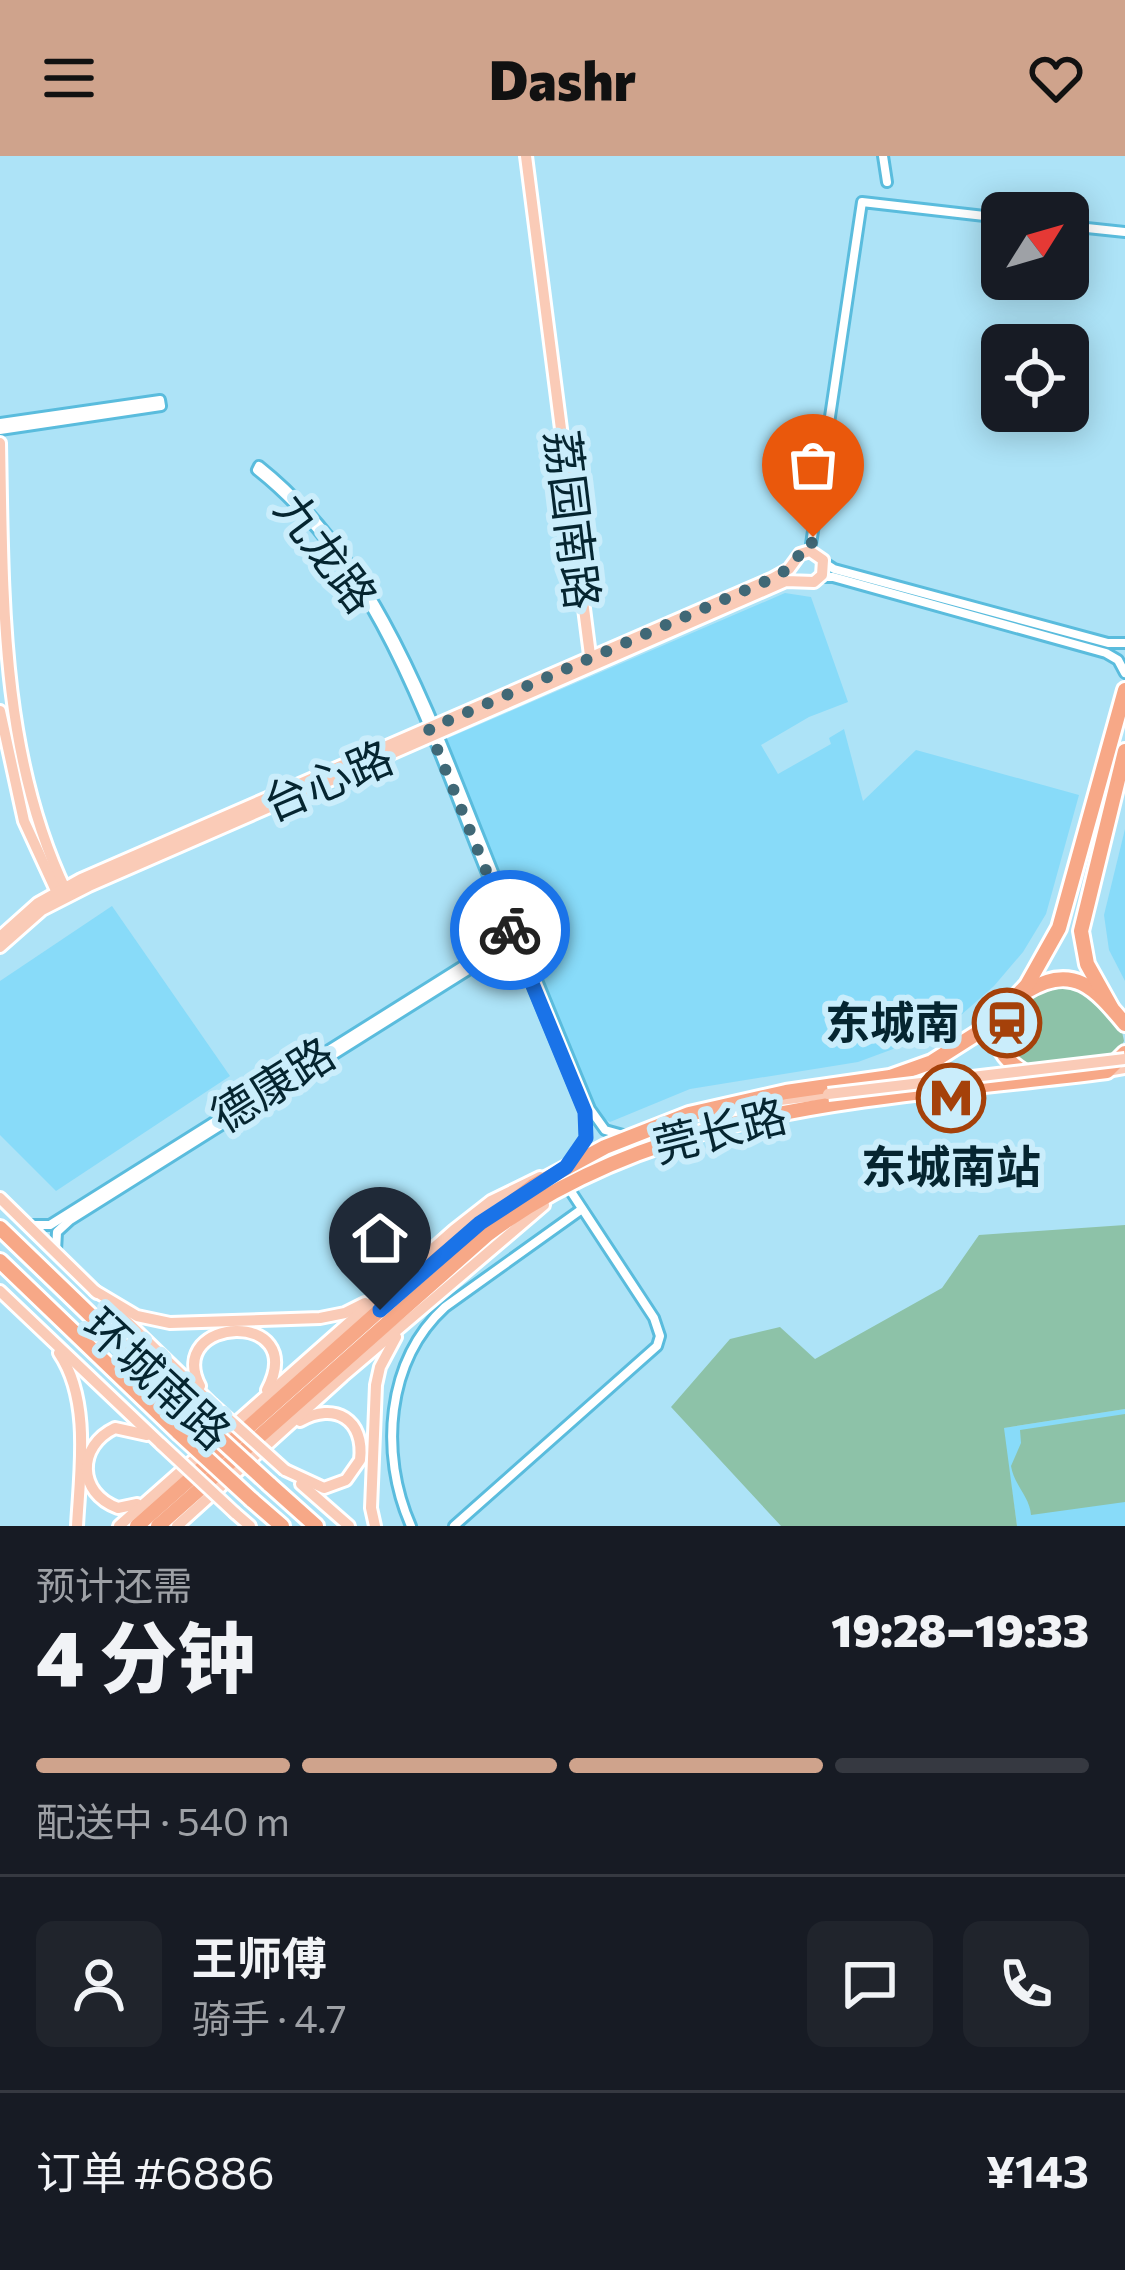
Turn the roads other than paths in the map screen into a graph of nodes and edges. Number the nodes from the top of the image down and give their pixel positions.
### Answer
1 (529, 156) edge
2 (884, 156) edge
3 (887, 182) dead end
4 (981, 216) edge
5 (1089, 228) edge
6 (1125, 232) edge
7 (160, 403) dead end
8 (0, 426) edge
9 (0, 443) edge
10 (810, 551) junction
11 (794, 561) junction
12 (824, 562) junction
13 (820, 578) junction
14 (799, 580) junction
15 (1125, 643) edge
16 (594, 662) junction
17 (1125, 673) edge
18 (1125, 690) edge
19 (0, 710) edge
20 (433, 732) junction
21 (6, 744) edge
22 (1125, 752) edge
23 (62, 894) junction
24 (508, 926) junction
25 (0, 937) edge
26 (0, 946) edge
27 (521, 958) junction
28 (1007, 1006) junction
29 (1112, 1007) junction
30 (1125, 1021) edge
31 (1125, 1056) edge
32 (1125, 1069) edge
33 (1107, 1071) junction
34 (1043, 1079) junction
35 (689, 1114) junction
36 (631, 1136) junction
37 (566, 1167) junction
38 (585, 1173) junction
39 (568, 1187) junction
40 (0, 1198) edge
41 (582, 1209) junction
42 (27, 1224) junction
43 (0, 1228) edge
44 (56, 1253) junction
45 (0, 1261) edge
46 (0, 1291) edge
47 (95, 1291) junction
48 (384, 1292) junction
49 (410, 1319) junction
50 (46, 1336) junction
51 (212, 1404) junction
52 (251, 1409) junction
53 (277, 1436) junction
54 (161, 1444) junction
55 (284, 1470) junction
56 (160, 1490) junction
57 (181, 1523) edge
58 (77, 1526) edge
59 (119, 1526) edge
60 (137, 1526) edge
61 (158, 1526) edge
62 (247, 1526) edge
63 (282, 1526) edge
64 (316, 1526) edge
65 (349, 1526) edge
66 (375, 1526) edge
67 (410, 1526) edge
68 (454, 1526) edge

1 - 16 main road, 荔园南路
2 - 3 street
4 - 10 street
5 - 6 street
7 - 8 street
9 - 21 main road
10 - 11 main road
10 - 12 main road
11 - 14 main road
11 - 16 main road, 台心路
12 - 13 main road
12 - 15 street
13 - 14 main road
13 - 17 street
14 - 16 main road, 台心路
16 - 20 main road, 台心路
18 - 28 highway
19 - 21 main road
20 - 20 street, 九龙路
20 - 23 main road, 台心路
20 - 24 street, 九龙路
20 - 36 street, 九龙路
21 - 23 main road
22 - 29 highway
23 - 25 main road, 台心路
23 - 26 main road, 台心路
24 - 27 street, 九龙路
24 - 42 street, 德康路
27 - 37 street, 九龙路
27 - 44 street, 德康路
28 - 29 highway
28 - 34 highway
28 - 35 highway, 莞长路
29 - 30 highway
31 - 33 highway
31 - 35 main road, 莞长路, bridge
32 - 33 main road, 莞长路
33 - 34 highway, 莞长路
34 - 38 highway, 莞长路
35 - 36 highway, 莞长路
36 - 37 highway, 莞长路
37 - 48 main road
37 - 60 highway, 莞长路
38 - 39 main road
38 - 61 highway, 莞长路
39 - 41 street
39 - 49 main road
40 - 42 main road
41 - 67 street
41 - 68 street
42 - 44 main road
43 - 64 highway, 环城南路, bridge
44 - 47 main road
45 - 63 highway, 环城南路, bridge
46 - 50 main road
47 - 48 main road
47 - 51 main road
48 - 52 main road
49 - 53 main road
49 - 66 main road
50 - 54 main road
50 - 58 main road
51 - 52 main road
51 - 55 main road, bridge
52 - 56 main road
53 - 55 main road
53 - 57 main road
54 - 56 main road
54 - 62 main road, bridge
55 - 65 main road
56 - 59 main road

